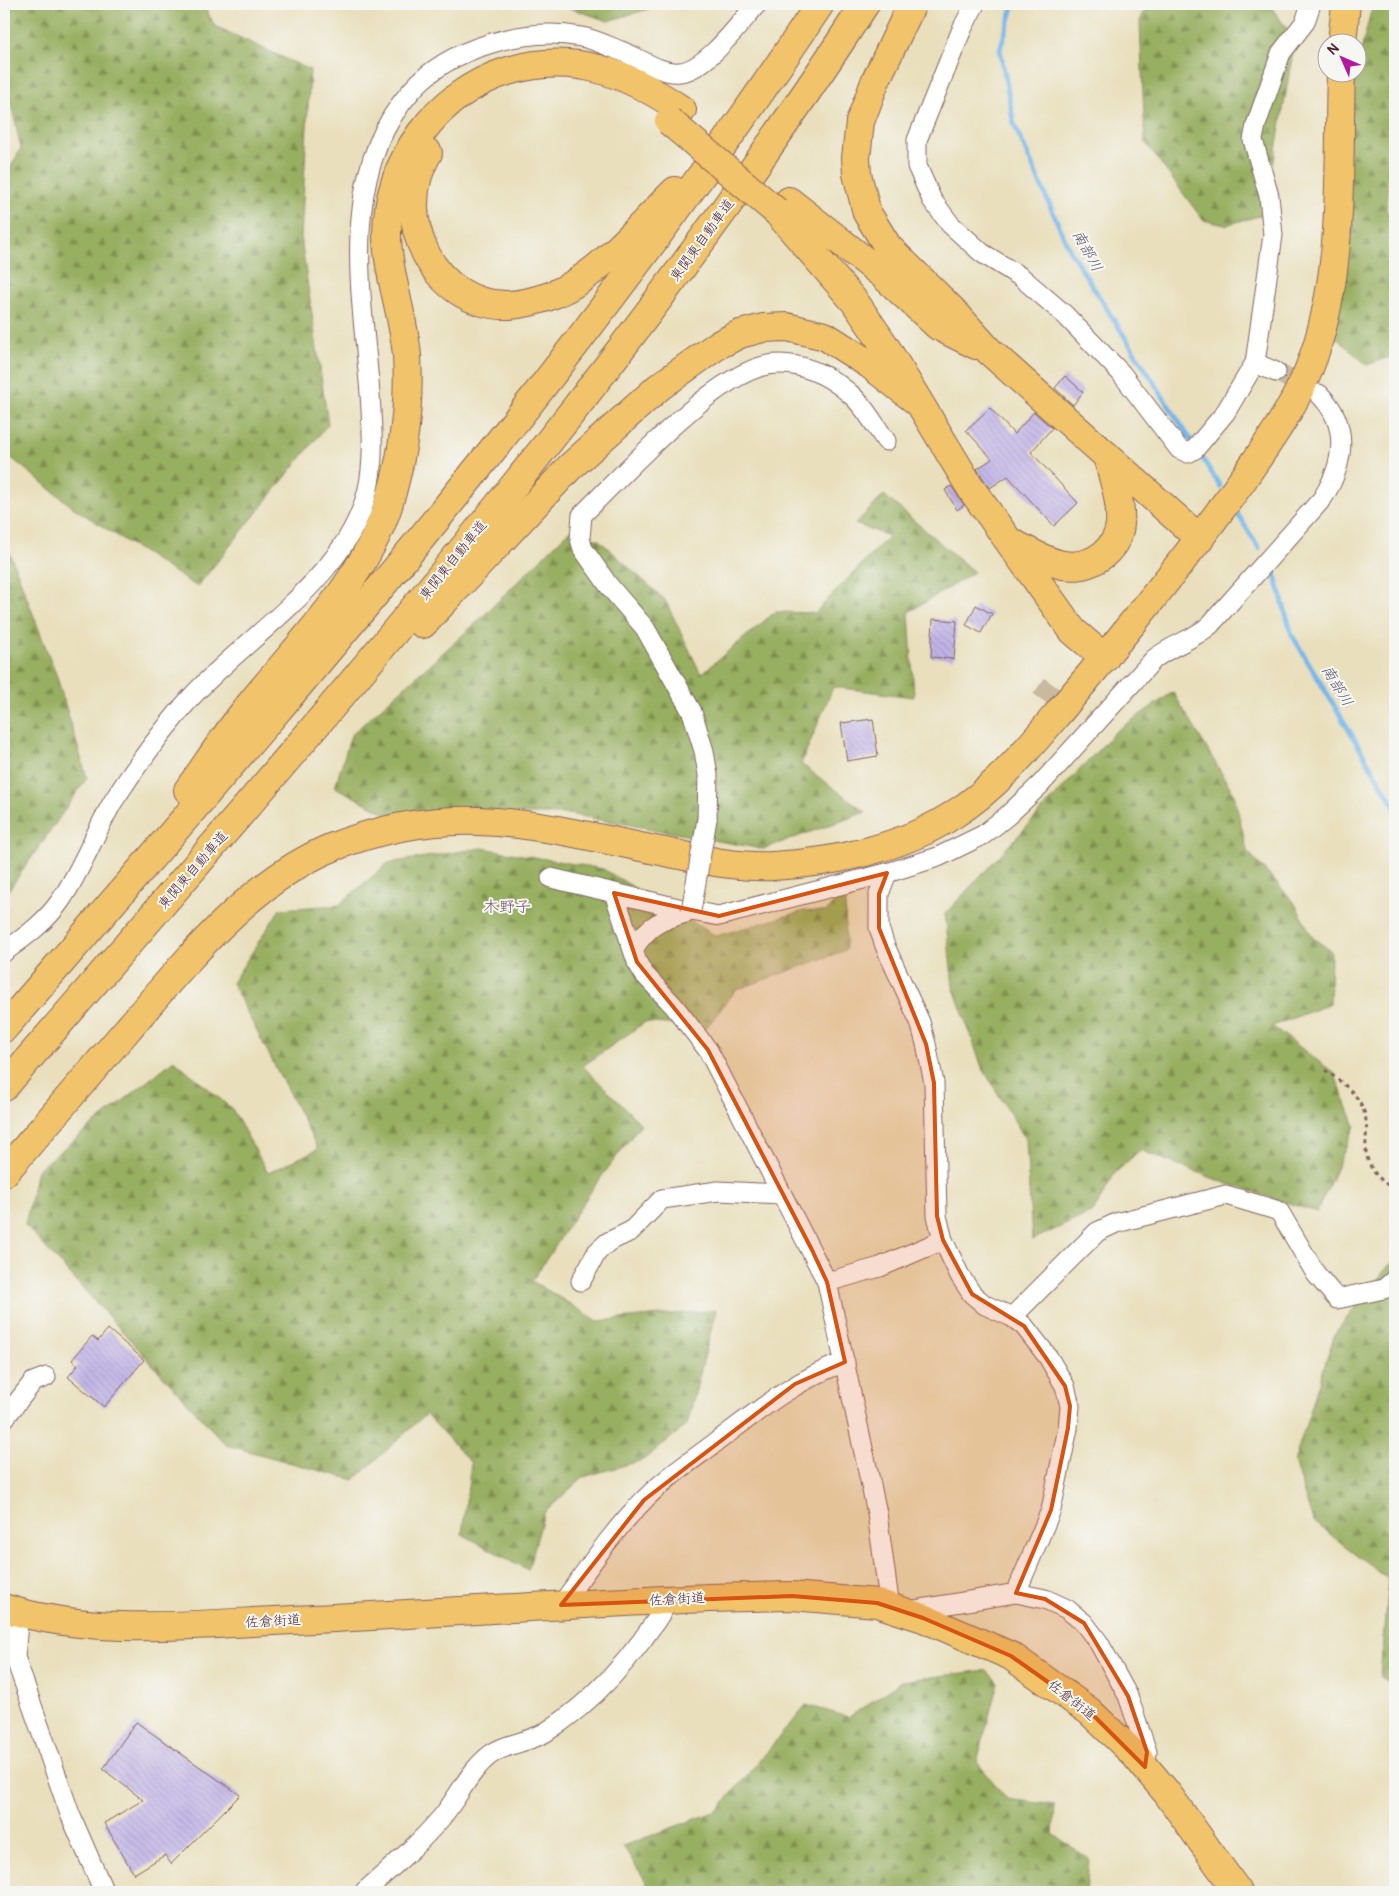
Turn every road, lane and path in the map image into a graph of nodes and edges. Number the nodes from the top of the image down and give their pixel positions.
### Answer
1 (758, 4) edge
2 (820, 4) edge
3 (865, 4) edge
4 (912, 4) edge
5 (975, 4) edge
6 (1311, 4) edge
7 (1346, 4) edge
8 (1343, 32) edge
9 (800, 34) junction
10 (1341, 82) edge
11 (675, 116) junction
12 (783, 207) junction
13 (989, 351) junction
14 (1255, 363) junction
15 (1276, 372) tunnel mouth
16 (1319, 394) tunnel mouth
17 (918, 403) junction
18 (886, 440) dead end
19 (1107, 456) junction
20 (1200, 539) junction
21 (1008, 541) junction
22 (1105, 658) junction
23 (887, 873) junction
24 (551, 878) dead end
25 (614, 893) junction
26 (110, 905) junction
27 (161, 908) junction
28 (691, 911) junction
29 (634, 948) junction
30 (4, 952) edge
31 (4, 1028) edge
32 (1325, 1070) dead end
33 (4, 1087) edge
34 (4, 1173) edge
35 (1395, 1190) edge
36 (781, 1194) junction
37 (943, 1240) junction
38 (1395, 1279) edge
39 (581, 1281) dead end
40 (827, 1282) junction
41 (1012, 1317) junction
42 (845, 1362) junction
43 (46, 1377) dead end
44 (4, 1419) edge
45 (1016, 1593) junction
46 (670, 1600) junction
47 (561, 1605) junction
48 (897, 1610) junction
49 (11, 1611) edge
50 (1145, 1767) junction
51 (104, 1892) edge
52 (364, 1892) edge
53 (1238, 1892) edge

1 - 30 street
2 - 9 main road
3 - 27 main road, 東関東自動車道
4 - 13 main road
5 - 14 street
6 - 14 street
7 - 8 main road
9 - 11 main road
9 - 26 main road
10 - 20 main road
11 - 12 main road, bridge
11 - 26 main road
12 - 13 main road
12 - 17 main road
13 - 19 main road
14 - 15 street
16 - 23 street
17 - 21 main road
17 - 27 main road
18 - 28 street, bridge
19 - 20 main road
19 - 21 main road
20 - 22 main road
21 - 22 main road
22 - 34 main road
23 - 28 street
23 - 37 street
24 - 25 street
25 - 28 street
25 - 29 street
26 - 31 main road
27 - 33 main road, 東関東自動車道
28 - 29 street
29 - 36 street
32 - 35 path
36 - 39 street
36 - 40 street
37 - 40 street
37 - 41 street
38 - 41 street
40 - 42 street
41 - 45 street
42 - 47 street
42 - 48 street
43 - 44 street
45 - 48 street
45 - 50 street
46 - 47 main road, 佐倉街道
46 - 48 main road, 佐倉街道
46 - 52 street
47 - 49 main road, 佐倉街道
48 - 50 main road, 佐倉街道
49 - 51 street
50 - 53 main road, 佐倉街道

